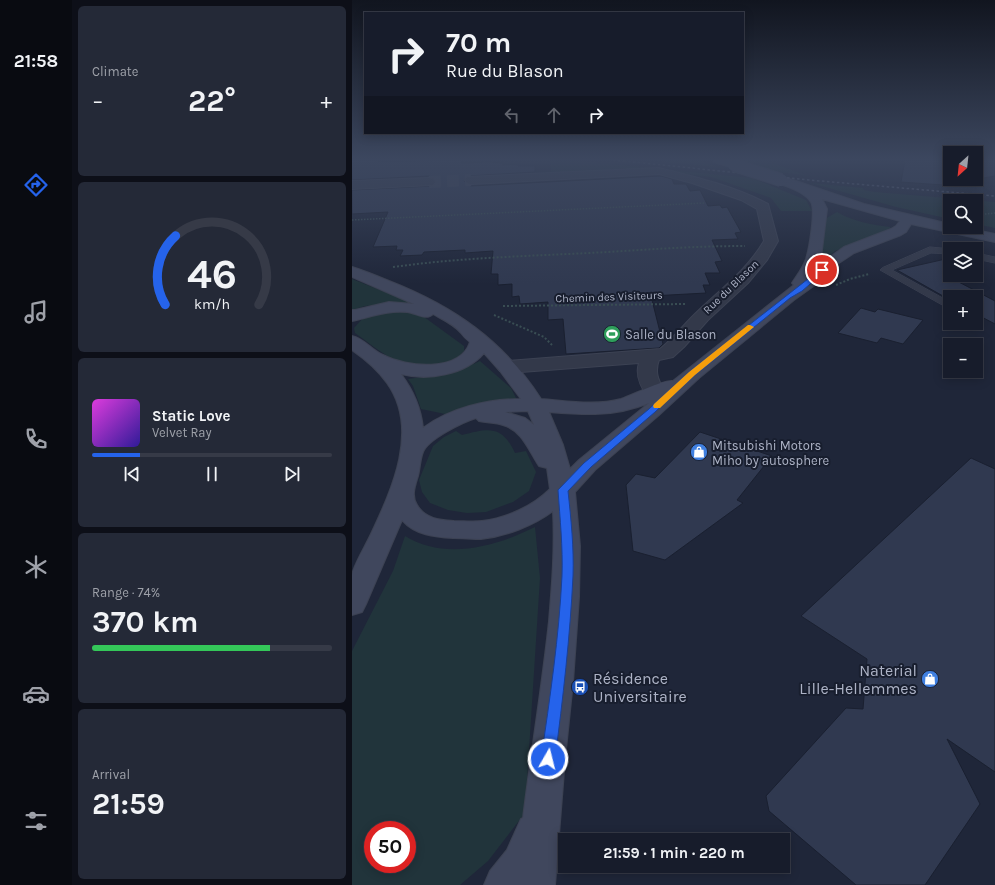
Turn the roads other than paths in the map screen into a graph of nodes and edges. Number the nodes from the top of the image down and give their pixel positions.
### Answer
1 (754, 201) edge
2 (818, 201) edge
3 (842, 201) edge
4 (855, 201) edge
5 (857, 206) junction
6 (896, 213) junction
7 (819, 220) junction
8 (943, 222) edge
9 (983, 230) edge
10 (995, 232) edge
11 (995, 239) edge
12 (870, 243) junction
13 (943, 250) edge
14 (983, 257) edge
15 (995, 260) edge
16 (352, 272) edge
17 (788, 297) junction
18 (943, 302) edge
19 (352, 316) edge
20 (480, 340) junction
21 (352, 341) edge
22 (352, 348) edge
23 (652, 356) junction
24 (377, 359) junction
25 (507, 368) junction
26 (692, 374) junction
27 (656, 393) junction
28 (535, 405) junction
29 (412, 450) junction
30 (562, 490) junction
31 (401, 494) junction
32 (352, 604) edge
33 (543, 809) junction
34 (504, 885) edge
35 (535, 885) edge

1 - 23 street, Rue du Blason
2 - 7 main road
3 - 5 main road
4 - 6 main road
5 - 6 main road
5 - 6 main road
5 - 7 main road
6 - 8 main road
6 - 11 main road
6 - 12 main road
7 - 17 main road
9 - 10 main road
11 - 12 main road
12 - 17 main road
13 - 18 lane
14 - 15 lane
16 - 20 main road
17 - 26 main road
19 - 20 main road
20 - 24 main road
20 - 25 main road
21 - 24 main road
22 - 24 street
23 - 25 street, Rue du Blason
23 - 27 street
24 - 29 main road
25 - 28 main road
26 - 27 main road
26 - 30 main road
27 - 28 main road
28 - 29 main road
28 - 30 main road
29 - 30 main road
29 - 31 main road
30 - 31 main road
30 - 33 main road
31 - 32 main road
33 - 34 main road
33 - 35 main road

